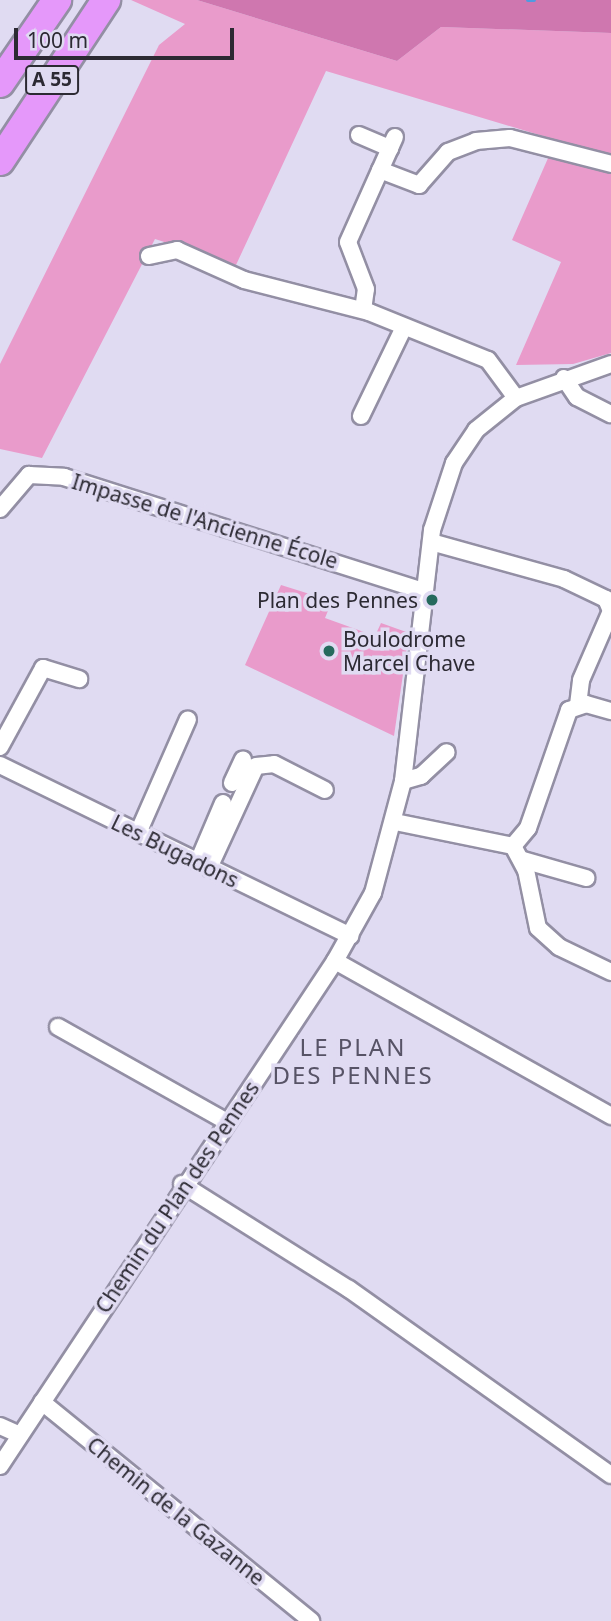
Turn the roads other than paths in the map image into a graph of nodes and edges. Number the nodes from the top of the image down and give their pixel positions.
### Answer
1 (57, 0) edge
2 (106, 0) edge
3 (0, 83) edge
4 (359, 135) dead end
5 (0, 162) edge
6 (611, 164) edge
7 (380, 170) junction
8 (149, 257) dead end
9 (363, 310) junction
10 (404, 327) junction
11 (611, 364) edge
12 (565, 378) junction
13 (516, 398) junction
14 (611, 414) edge
15 (361, 416) dead end
16 (0, 509) edge
17 (431, 542) junction
18 (424, 591) junction
19 (611, 611) edge
20 (79, 679) dead end
21 (578, 705) junction
22 (611, 711) edge
23 (188, 719) dead end
24 (0, 747) edge
25 (447, 752) dead end
26 (243, 759) dead end
27 (0, 765) edge
28 (403, 781) junction
29 (325, 790) dead end
30 (395, 822) junction
31 (138, 833) junction
32 (513, 846) junction
33 (523, 860) junction
34 (204, 865) junction
35 (586, 878) dead end
36 (350, 936) junction
37 (335, 961) junction
38 (611, 972) edge
39 (58, 1027) dead end
40 (611, 1116) edge
41 (227, 1122) junction
42 (182, 1184) junction
43 (42, 1402) junction
44 (0, 1426) edge
45 (20, 1436) junction
46 (0, 1466) edge
47 (611, 1475) edge
48 (311, 1621) edge

1 - 3 highway, A 55
2 - 5 highway, A 55
4 - 7 street
6 - 7 street
7 - 9 street
8 - 9 street
9 - 10 street
10 - 13 street
10 - 15 street
11 - 12 street, Chemin du Plan des Pennes
12 - 13 street, Chemin du Plan des Pennes
12 - 14 street
13 - 17 street, Chemin du Plan des Pennes
16 - 18 street, Impasse de l'Ancienne École
17 - 18 street, Chemin du Plan des Pennes
17 - 19 street
18 - 28 street, Chemin du Plan des Pennes
19 - 21 street
20 - 24 street
21 - 22 street
21 - 32 street
23 - 31 street
25 - 28 street
26 - 34 street
27 - 31 street, Les Bugadons
28 - 30 street, Chemin du Plan des Pennes
29 - 34 street
30 - 32 street
30 - 36 street, Chemin du Plan des Pennes
31 - 34 street, Les Bugadons
32 - 33 street
33 - 35 street
33 - 38 street
34 - 36 street, Les Bugadons
36 - 37 street, Chemin du Plan des Pennes
37 - 40 street
37 - 41 street, Chemin du Plan des Pennes
39 - 41 street
41 - 42 street, Chemin du Plan des Pennes
42 - 43 street, Chemin du Plan des Pennes
42 - 47 street
43 - 45 street, Chemin du Plan des Pennes
43 - 48 street, Chemin de la Gazanne
44 - 45 street
45 - 46 street, Chemin du Plan des Pennes

